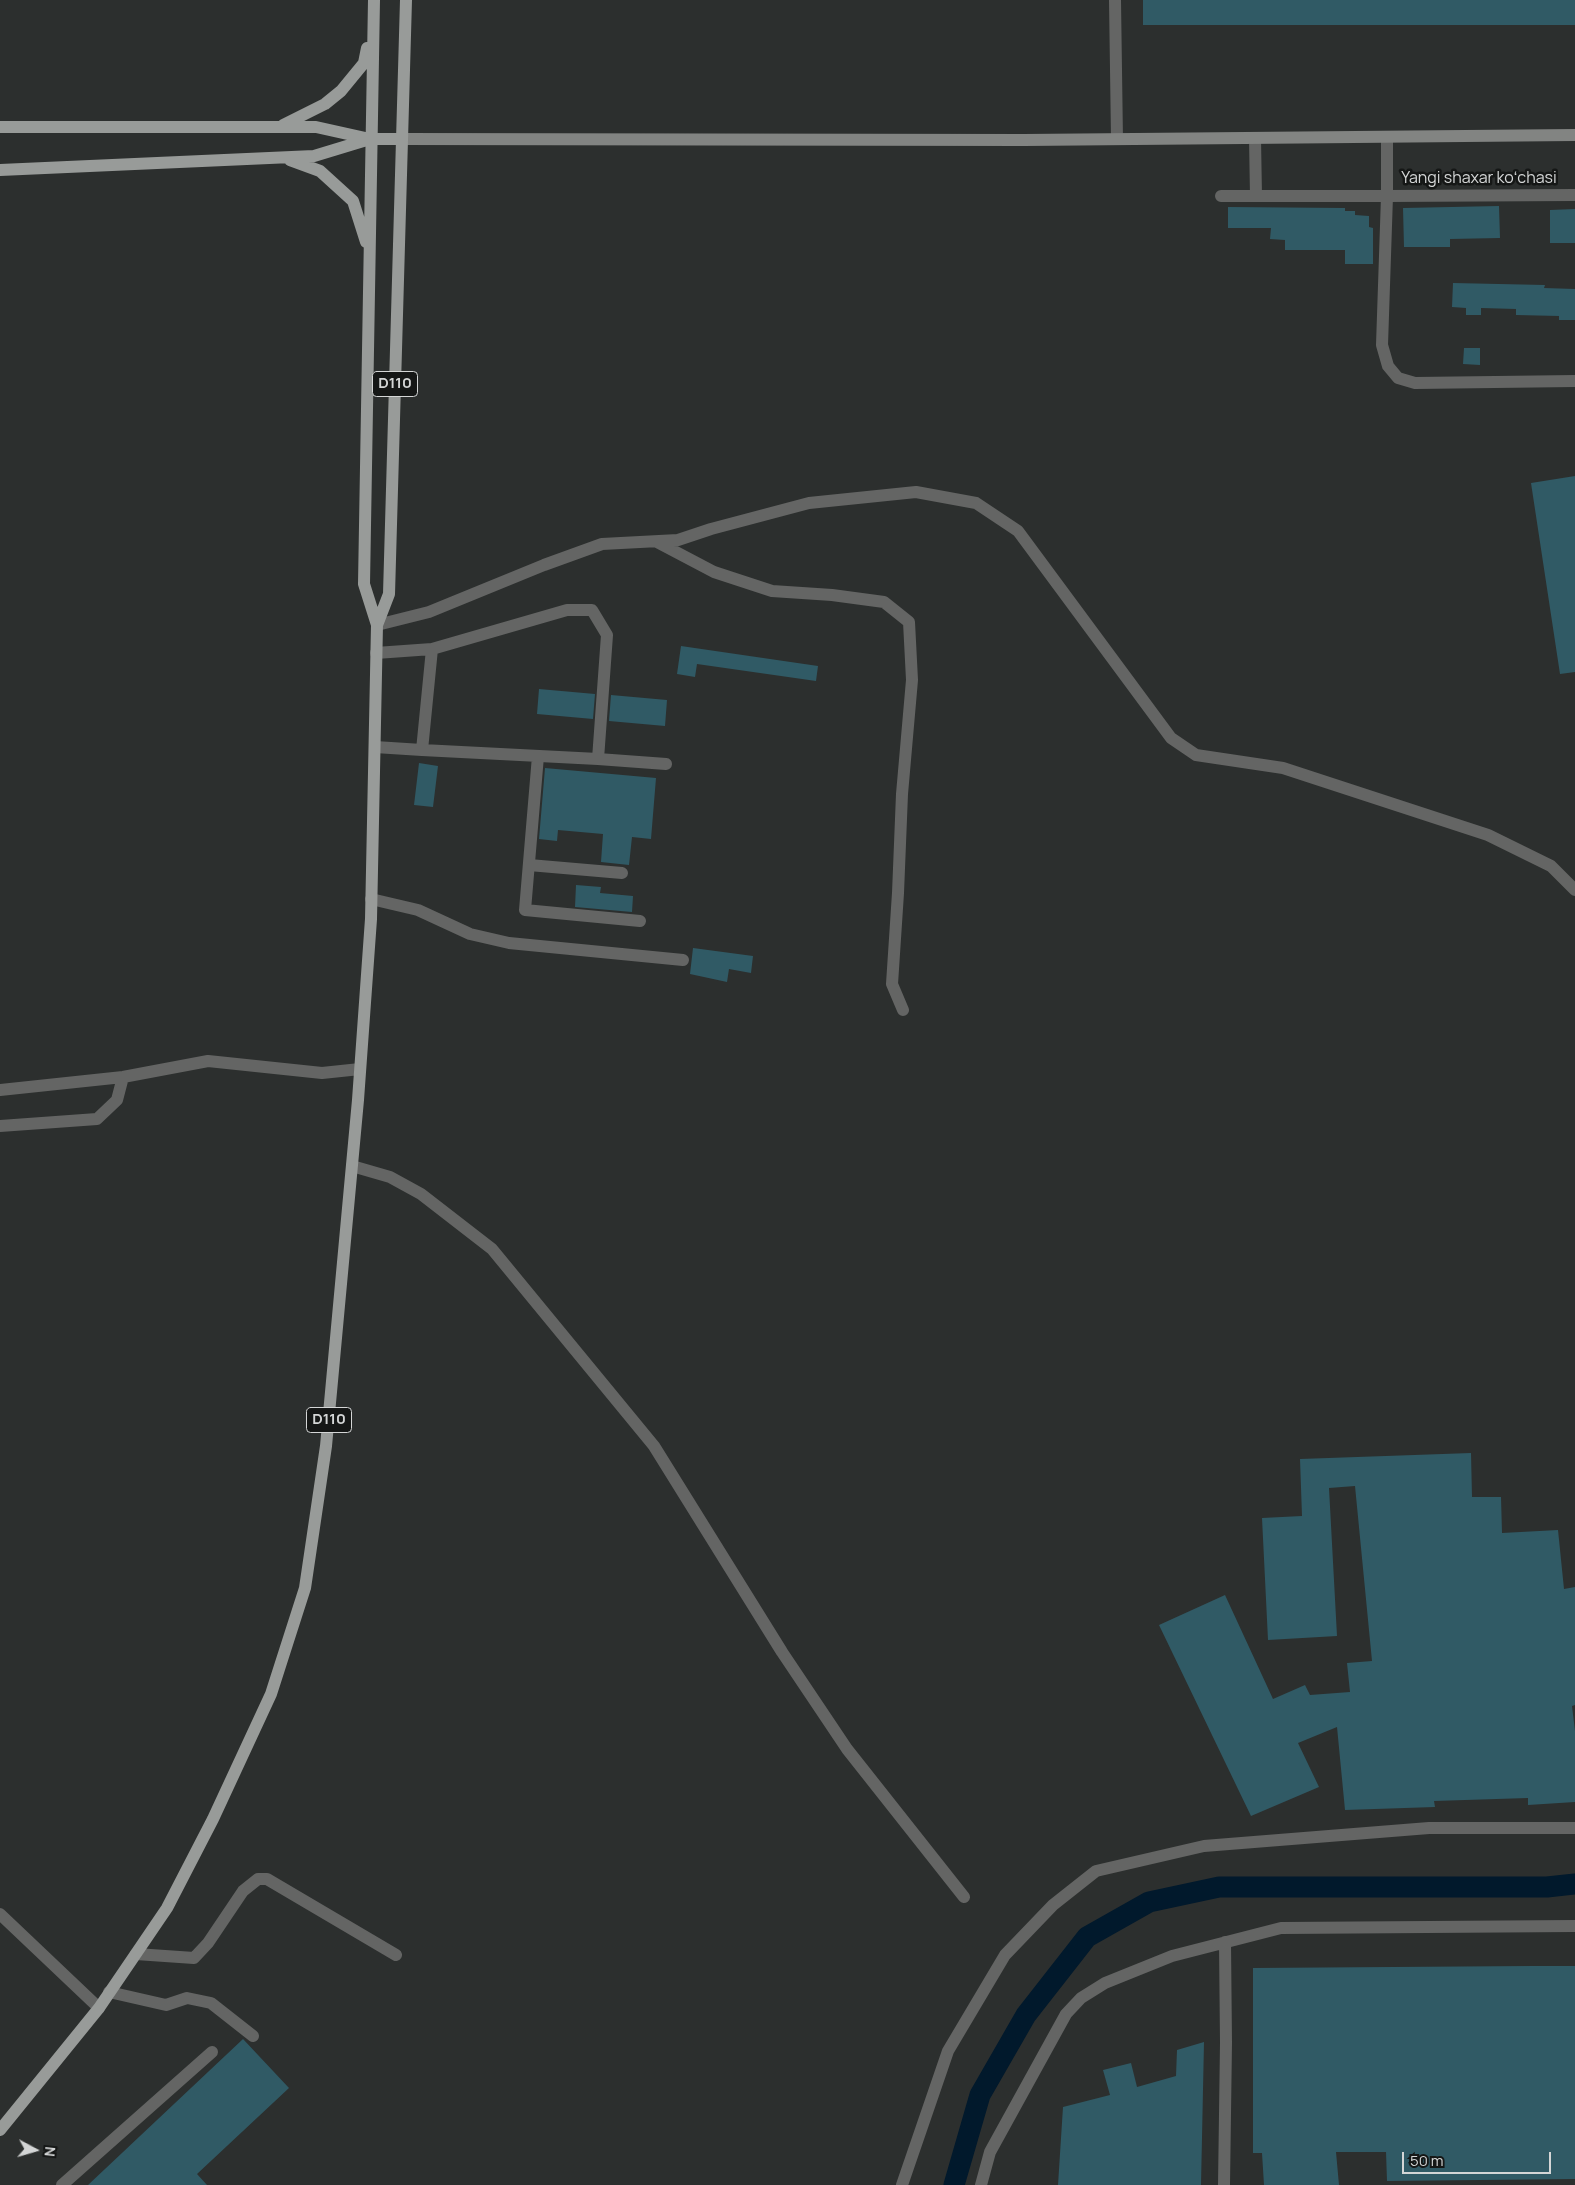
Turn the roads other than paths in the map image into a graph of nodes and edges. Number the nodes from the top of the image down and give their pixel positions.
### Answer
1 (374, 0) edge
2 (406, 0) edge
3 (1115, 0) edge
4 (373, 21) junction
5 (0, 127) edge
6 (280, 127) junction
7 (1575, 135) edge
8 (1255, 138) junction
9 (1387, 138) junction
10 (370, 139) junction
11 (401, 139) junction
12 (1117, 139) junction
13 (283, 158) junction
14 (0, 170) edge
15 (1575, 194) edge
16 (1221, 196) dead end
17 (1256, 196) junction
18 (1387, 196) junction
19 (369, 251) junction
20 (1575, 381) edge
21 (657, 542) junction
22 (376, 626) junction
23 (432, 649) junction
24 (376, 653) junction
25 (375, 748) junction
26 (422, 750) junction
27 (538, 756) junction
28 (598, 759) junction
29 (666, 764) dead end
30 (529, 865) junction
31 (622, 873) dead end
32 (1575, 890) edge
33 (371, 899) junction
34 (640, 921) dead end
35 (683, 960) dead end
36 (903, 1010) dead end
37 (360, 1069) junction
38 (123, 1077) junction
39 (0, 1090) edge
40 (0, 1126) edge
41 (352, 1166) junction
42 (1575, 1828) edge
43 (964, 1897) dead end
44 (0, 1914) edge
45 (1575, 1926) edge
46 (1225, 1942) junction
47 (136, 1954) junction
48 (396, 1955) dead end
49 (110, 1992) junction
50 (99, 2008) junction
51 (253, 2036) dead end
52 (212, 2052) dead end
53 (0, 2130) edge
54 (62, 2185) edge
55 (902, 2185) edge
56 (982, 2185) edge
57 (1224, 2185) edge

1 - 4 main road, D110
2 - 11 main road, D110
3 - 12 street
4 - 6 main road
4 - 10 main road, D110
5 - 6 main road
6 - 10 main road
7 - 9 main road
8 - 9 main road
8 - 12 main road
8 - 17 street
9 - 18 street
10 - 11 main road
10 - 13 main road
10 - 19 main road, D110
11 - 12 main road
11 - 22 main road, D110
13 - 14 main road
13 - 19 main road
15 - 18 street, Yangi shaxar koʻchasi
16 - 17 street
17 - 18 street
18 - 20 street, Yangi shaxar koʻchasi
19 - 22 main road, D110
21 - 22 street
21 - 32 street
21 - 36 street
22 - 24 main road, D110
23 - 24 street
23 - 26 street
23 - 28 street
24 - 25 main road, D110
25 - 26 street
25 - 33 main road, D110
26 - 27 street
27 - 28 street
27 - 30 street
28 - 29 street
30 - 31 street
30 - 34 street
33 - 35 street
33 - 37 main road, D110
37 - 38 street
37 - 41 main road, D110
38 - 39 street
38 - 40 street
41 - 43 street
41 - 47 main road, D110
42 - 55 street
44 - 50 street
45 - 46 street
46 - 56 street
46 - 57 street
47 - 48 street
47 - 49 main road, D110
49 - 50 main road, D110
49 - 51 street
50 - 53 main road, D110
52 - 54 street

